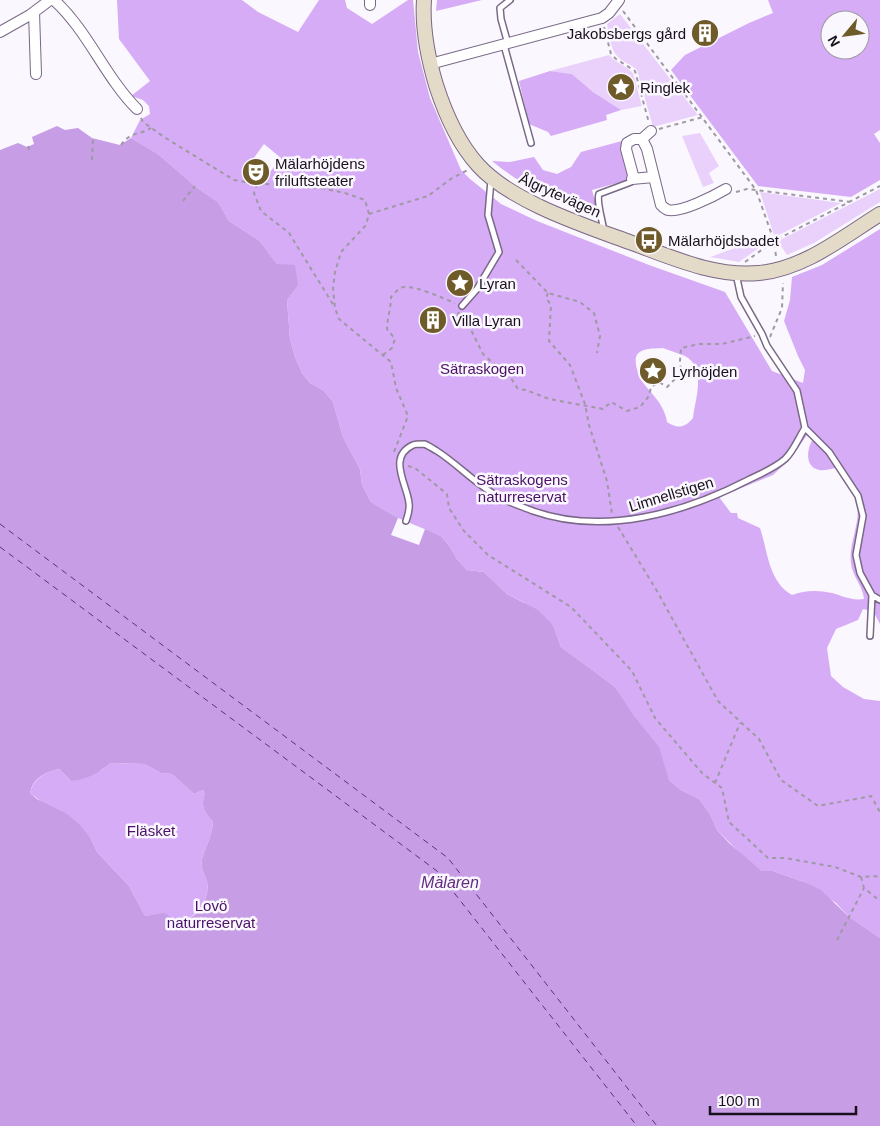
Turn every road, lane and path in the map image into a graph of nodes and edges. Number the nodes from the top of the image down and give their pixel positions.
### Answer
1 (50, 0) edge
2 (54, 0) edge
3 (424, 0) edge
4 (510, 0) edge
5 (618, 2) edge
6 (34, 12) junction
7 (602, 18) junction
8 (0, 32) edge
9 (506, 45) junction
10 (430, 64) junction
11 (36, 74) dead end
12 (137, 109) joint
13 (703, 117) junction
14 (151, 128) junction
15 (651, 131) junction
16 (93, 139) dead end
17 (642, 139) junction
18 (531, 143) dead end
19 (120, 145) dead end
20 (28, 146) dead end
21 (30, 152) dead end
22 (92, 160) dead end
23 (478, 165) junction
24 (653, 177) junction
25 (492, 178) junction
26 (632, 179) junction
27 (257, 184) junction
28 (195, 186) dead end
29 (880, 186) edge
30 (726, 189) joint
31 (756, 190) junction
32 (183, 201) dead end
33 (850, 202) junction
34 (369, 214) junction
35 (880, 214) edge
36 (604, 232) junction
37 (774, 241) junction
38 (776, 256) dead end
39 (516, 260) dead end
40 (736, 274) junction
41 (783, 283) dead end
42 (548, 293) junction
43 (462, 306) junction
44 (335, 308) junction
45 (762, 334) junction
46 (767, 346) junction
47 (597, 353) dead end
48 (383, 356) junction
49 (585, 405) junction
50 (805, 428) junction
51 (400, 463) junction
52 (406, 521) dead end
53 (615, 521) junction
54 (872, 595) junction
55 (880, 600) edge
56 (870, 636) dead end
57 (740, 722) junction
58 (715, 782) junction
59 (880, 812) edge
60 (880, 876) edge
61 (861, 877) junction
62 (864, 888) junction
63 (880, 901) edge
64 (837, 940) dead end

1 - 6 street
2 - 12 street
3 - 10 street, Ålgrytevägen
4 - 9 lane
5 - 7 street
5 - 13 path
6 - 8 street
6 - 11 street
7 - 9 street
7 - 15 path
9 - 10 street
9 - 18 lane
10 - 23 street, Ålgrytevägen
12 - 14 path
13 - 15 path
13 - 31 path
14 - 19 path
14 - 27 path
15 - 17 street
16 - 22 path
17 - 24 street
17 - 26 street
20 - 21 path
23 - 25 street, Ålgrytevägen
23 - 34 path
24 - 26 street, Ålgrytevägen
24 - 30 street
25 - 36 street, Ålgrytevägen
25 - 43 lane
26 - 36 lane, Ålgrytevägen
27 - 34 path
27 - 44 path
28 - 32 path
29 - 33 path
30 - 31 path
31 - 33 path
31 - 37 path
33 - 37 path
34 - 44 path
35 - 40 street, Ålgrytevägen
36 - 40 street, Ålgrytevägen
37 - 38 path
37 - 40 path
39 - 42 path
40 - 45 lane
41 - 46 path
42 - 47 path
42 - 49 path
43 - 48 path
43 - 49 path
44 - 48 path
45 - 46 lane
45 - 49 path
46 - 50 lane
48 - 51 path
49 - 53 path
50 - 53 lane, Limnellstigen
50 - 54 lane
51 - 52 lane
51 - 53 lane, Limnellstigen
51 - 58 path
53 - 57 path
54 - 55 lane
54 - 56 lane
57 - 58 path
57 - 59 path
58 - 61 path
60 - 61 path
61 - 62 path
62 - 63 path
62 - 64 path

